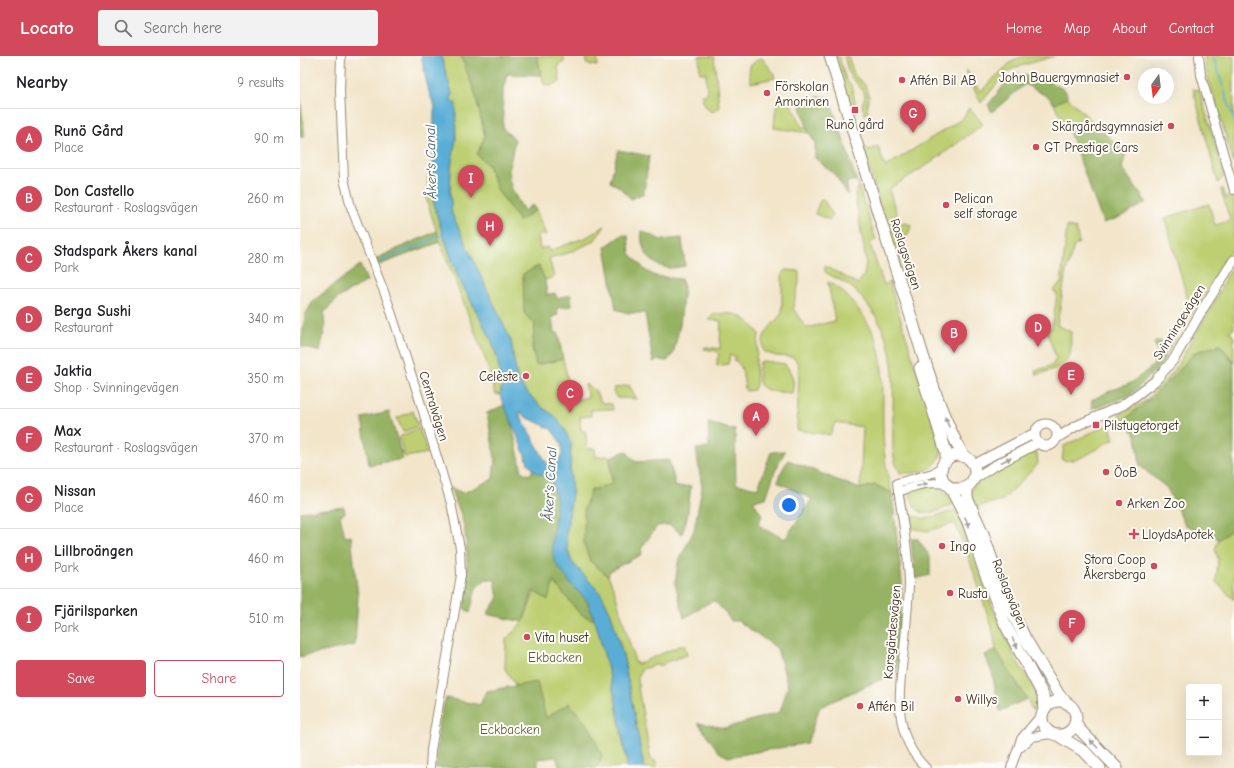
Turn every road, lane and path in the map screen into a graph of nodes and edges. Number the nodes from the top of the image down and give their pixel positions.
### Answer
1 (341, 56) edge
2 (824, 56) edge
3 (830, 56) edge
4 (1199, 56) edge
5 (1234, 190) edge
6 (1234, 260) edge
7 (1076, 426) junction
8 (1054, 428) junction
9 (1035, 433) junction
10 (1056, 438) junction
11 (1038, 443) junction
12 (968, 460) junction
13 (944, 464) junction
14 (970, 483) junction
15 (948, 486) junction
16 (898, 492) junction
17 (1066, 702) junction
18 (1043, 712) junction
19 (1076, 724) junction
20 (1055, 735) junction
21 (1016, 752) junction
22 (430, 768) edge
23 (926, 768) edge
24 (1011, 768) edge
25 (1100, 768) edge
26 (1117, 768) edge

1 - 22 street, Centralvägen
2 - 13 main road, Roslagsvägen
12 -> 3 main road, Roslagsvägen
4 - 5 street
6 - 7 main road, Svinningevägen
7 - 8 main road, Svinningevägen
7 - 10 main road, Svinningevägen
8 - 9 main road
8 - 10 main road
9 - 11 main road
9 - 12 main road
10 - 11 main road
14 -> 11 main road
12 - 13 main road
12 - 14 main road
13 - 15 main road
13 - 16 street, Korsgärdesvägen
14 - 15 main road
14 - 17 main road, Roslagsvägen
16 -> 15 street
15 -> 18 main road, Roslagsvägen
16 - 23 street, Korsgärdesvägen
17 - 18 main road
17 - 19 main road
18 - 20 main road
18 - 21 street
19 - 20 main road
26 -> 19 main road
20 - 21 street
20 - 25 main road
21 - 24 street

